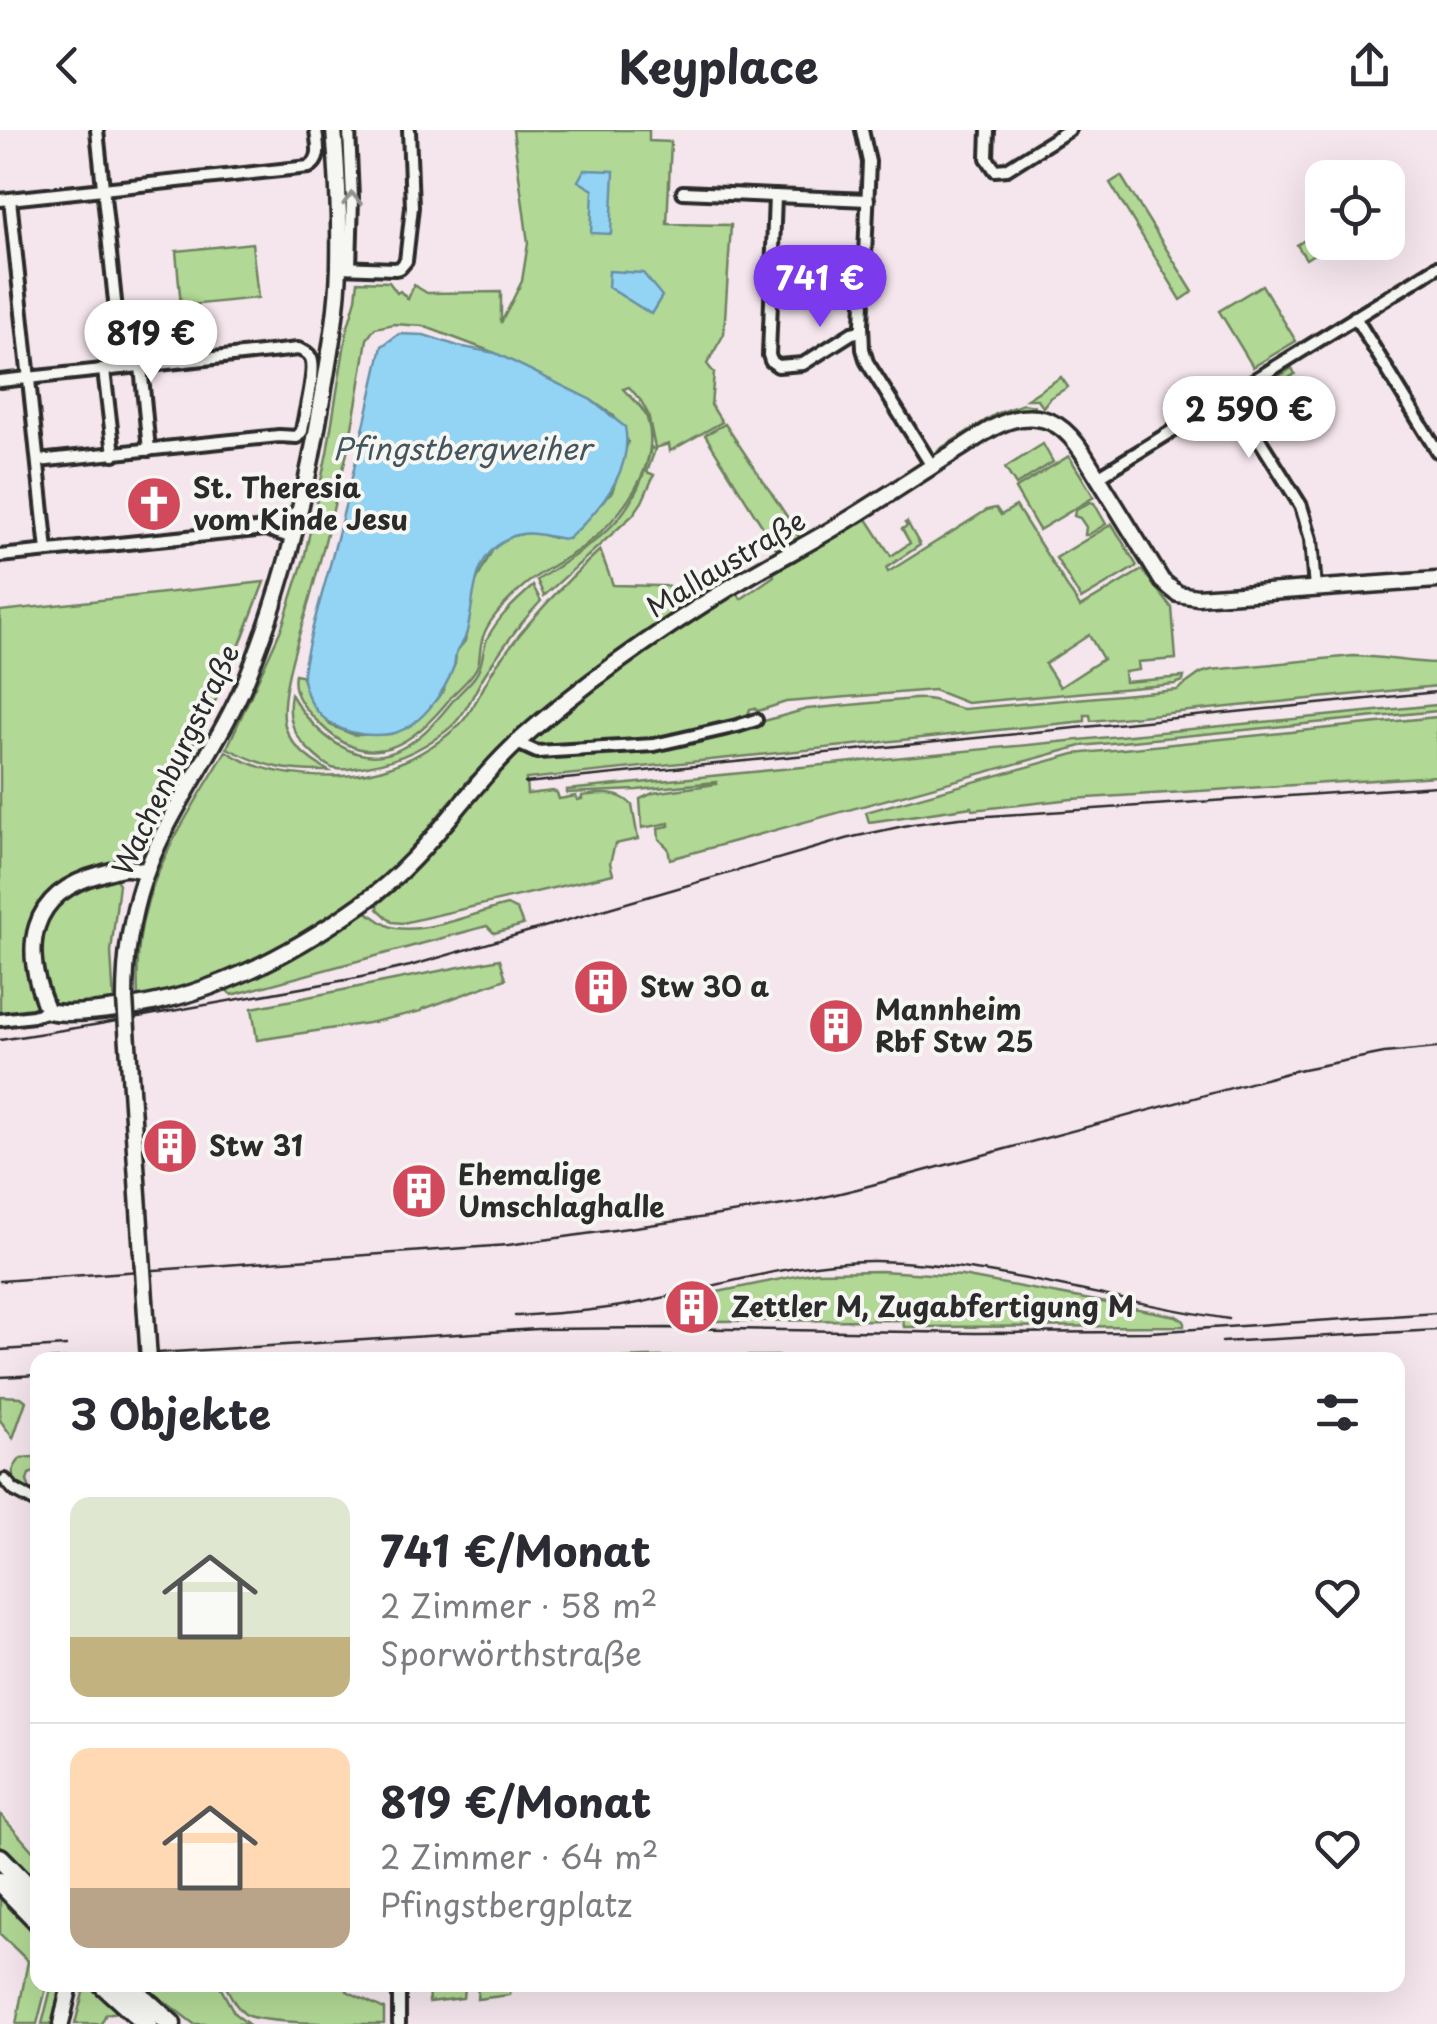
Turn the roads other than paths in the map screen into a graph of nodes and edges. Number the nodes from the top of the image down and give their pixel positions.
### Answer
1 (97, 130) edge
2 (316, 130) edge
3 (334, 130) edge
4 (348, 130) edge
5 (409, 130) edge
6 (862, 130) edge
7 (988, 130) edge
8 (1069, 130) edge
9 (103, 188) junction
10 (683, 192) dead end
11 (776, 196) junction
12 (5, 199) edge
13 (868, 200) junction
14 (345, 267) junction
15 (1437, 267) edge
16 (1355, 317) junction
17 (862, 331) junction
18 (140, 366) junction
19 (122, 368) junction
20 (104, 370) junction
21 (30, 378) junction
22 (0, 381) edge
23 (1232, 394) junction
24 (150, 450) junction
25 (1437, 451) edge
26 (114, 454) junction
27 (38, 461) junction
28 (932, 466) junction
29 (1098, 477) junction
30 (299, 510) junction
31 (280, 523) junction
32 (266, 529) junction
33 (294, 535) junction
34 (48, 551) junction
35 (0, 556) edge
36 (1437, 580) edge
37 (1315, 589) junction
38 (756, 720) dead end
39 (517, 743) junction
40 (144, 878) junction
41 (48, 1011) junction
42 (0, 1020) edge
43 (148, 1352) edge
44 (5, 1480) dead end
45 (30, 1499) edge
46 (0, 1858) edge
47 (0, 1882) edge
48 (30, 1889) edge
49 (30, 1912) edge
50 (68, 1992) edge
51 (112, 1992) edge
52 (136, 1992) edge
53 (399, 1992) edge
54 (61, 2024) edge
55 (147, 2024) edge
56 (171, 2024) edge
57 (398, 2024) edge

1 - 9 street
2 - 9 street
3 - 14 street, Wachenburgstraße
14 -> 4 street, Wachenburgstraße
5 - 14 street
6 - 13 street
7 - 8 street
9 - 12 street
9 - 19 street
10 - 11 street
11 - 13 street
11 - 17 street
12 - 21 street
13 - 17 street
14 - 30 street, Wachenburgstraße
15 - 16 street
16 - 23 street
16 - 25 street
17 - 28 street
18 - 19 street
18 - 24 street
18 - 24 street
19 - 20 street
20 - 21 street
20 - 26 street
21 - 22 street
21 - 27 street
23 - 29 street
23 - 37 street
24 - 26 street
26 - 27 street
27 - 34 street
28 - 29 street, Mallaustraße
28 - 39 street, Mallaustraße
29 - 37 street, Mallaustraße
30 - 31 street
30 - 33 street, Wachenburgstraße
31 - 32 street
31 - 33 street
32 - 33 street
32 - 34 street
33 - 40 street, Wachenburgstraße
34 - 35 street
36 - 37 street, Mallaustraße
38 - 39 street
39 - 41 street, Mallaustraße
40 - 41 street
40 - 43 street, Wachenburgstraße, bridge
41 - 42 street
44 - 45 street
46 - 48 highway
47 - 49 highway
50 - 54 street
51 - 55 highway
52 - 56 highway
53 - 57 street

